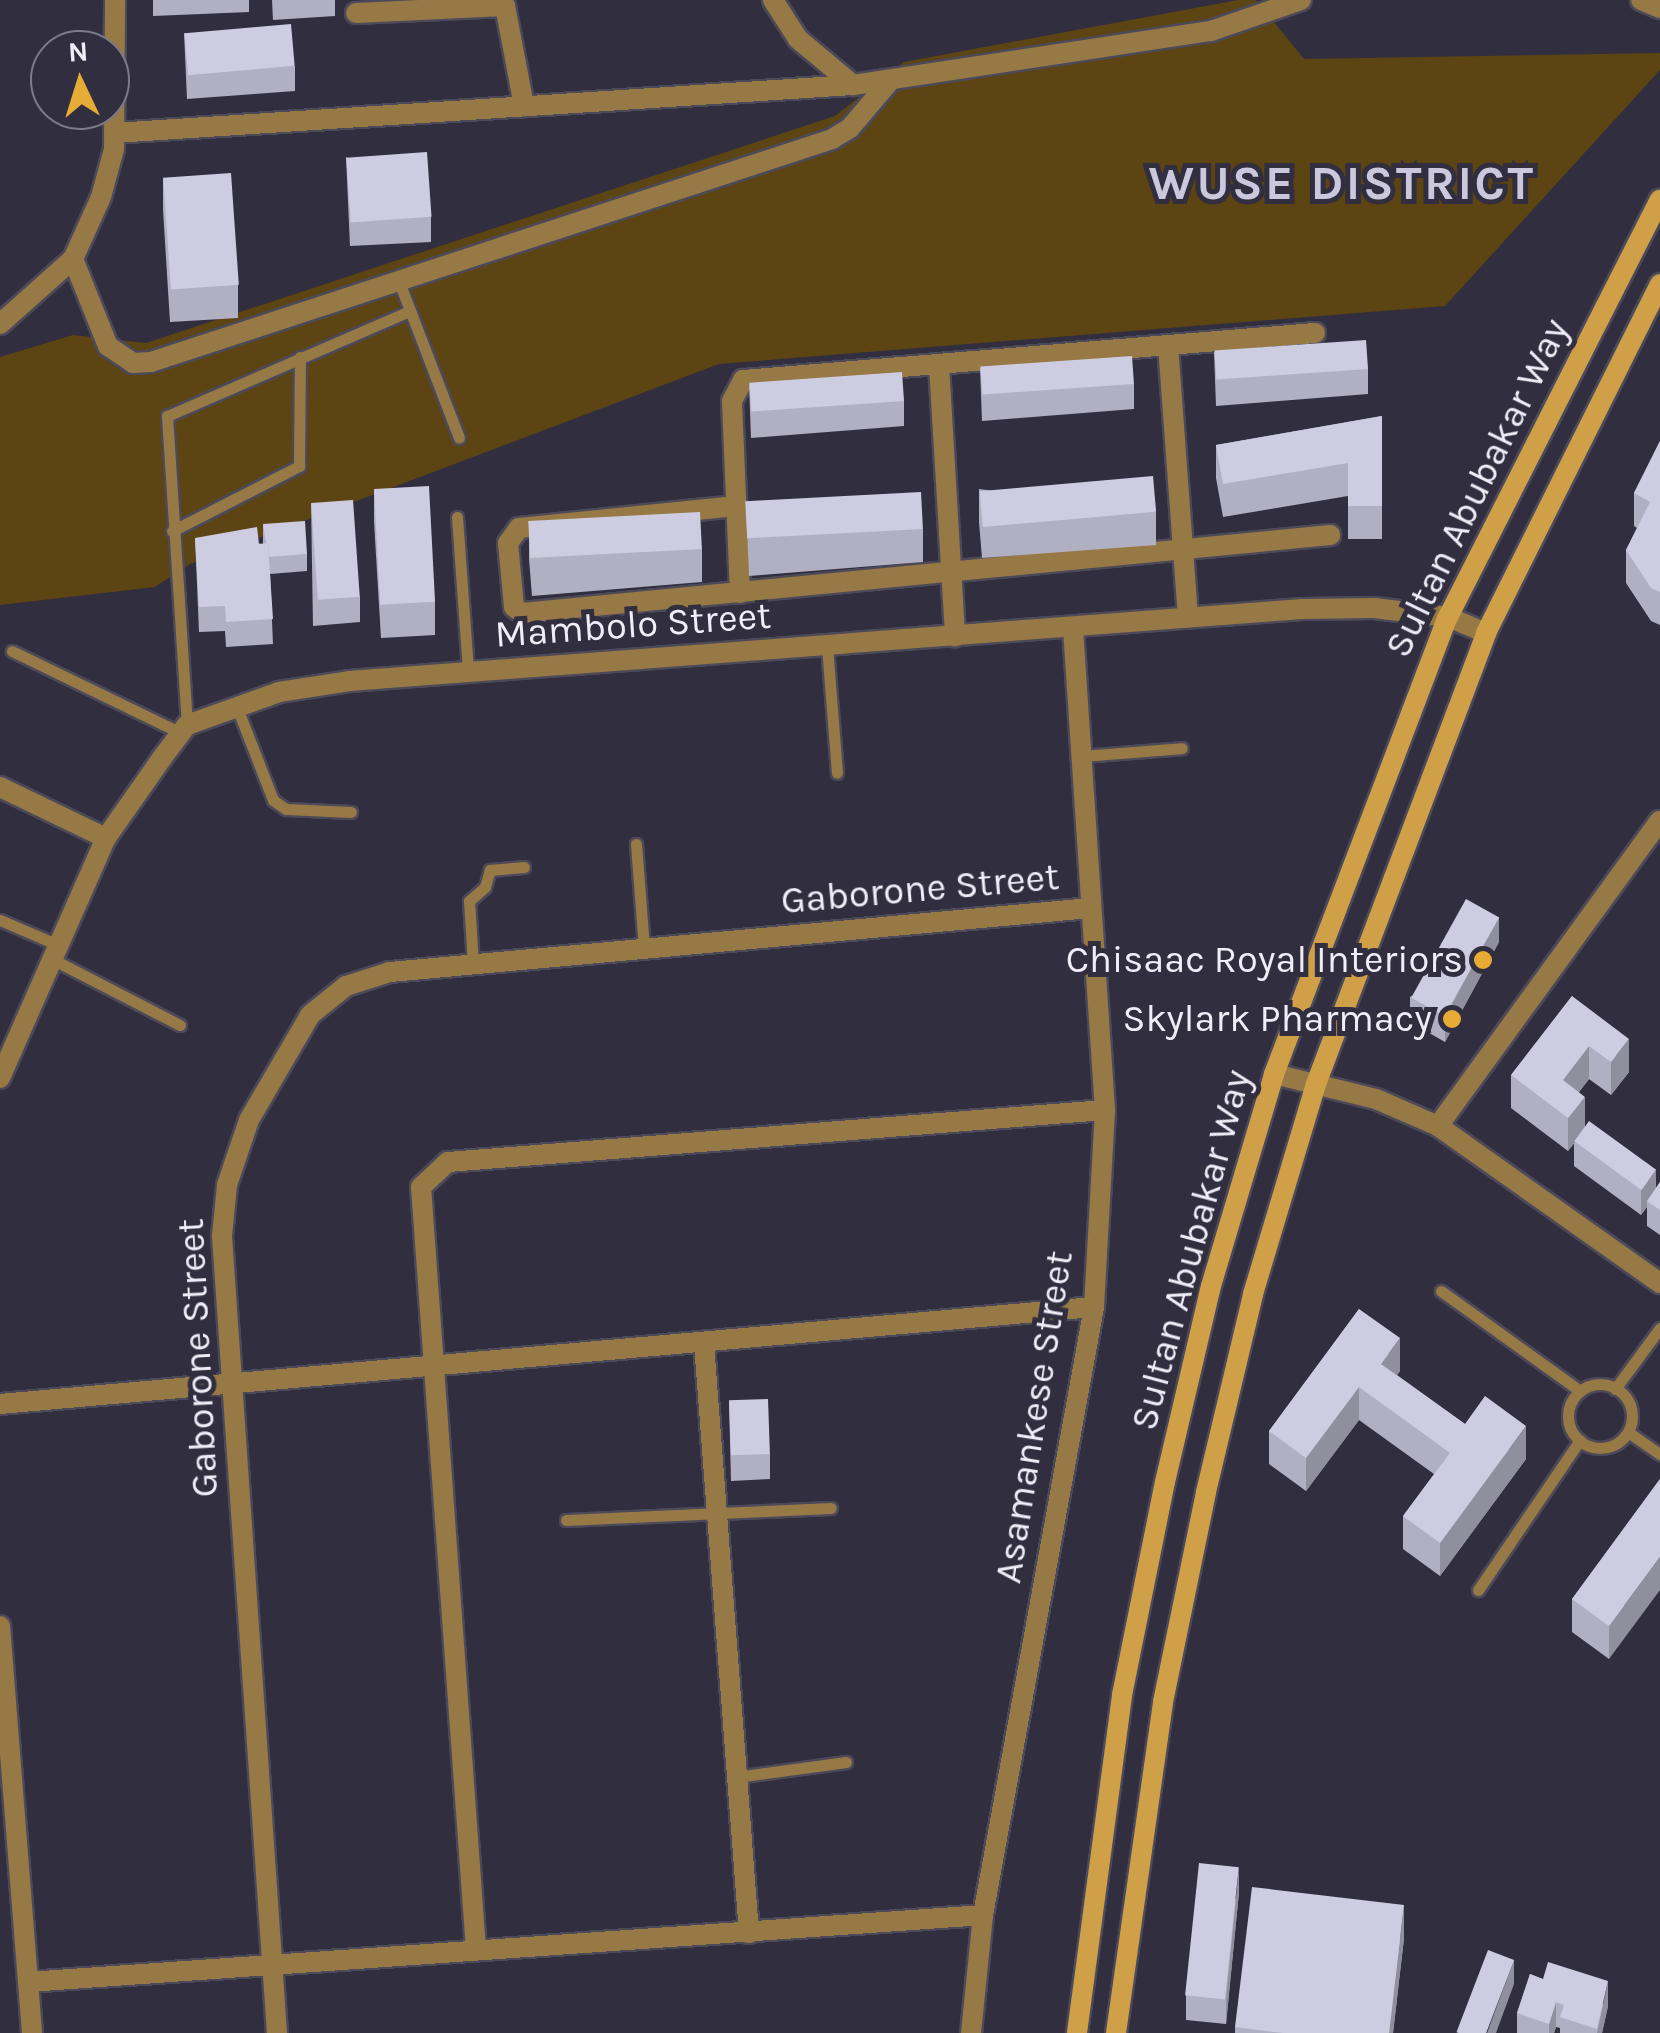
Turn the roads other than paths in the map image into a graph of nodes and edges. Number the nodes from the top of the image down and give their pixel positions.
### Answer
1 (114, 0) edge
2 (773, 0) edge
3 (1302, 0) edge
4 (1641, 0) edge
5 (1660, 8) edge
6 (356, 13) dead end
7 (889, 82) junction
8 (853, 85) junction
9 (524, 106) junction
10 (114, 133) junction
11 (1660, 200) edge
12 (72, 258) junction
13 (398, 278) junction
14 (1660, 284) edge
15 (410, 312) junction
16 (0, 324) edge
17 (1315, 333) dead end
18 (1168, 344) junction
19 (300, 357) junction
20 (939, 365) junction
21 (459, 438) dead end
22 (736, 506) junction
23 (457, 516) dead end
24 (172, 530) junction
25 (1330, 535) dead end
26 (1182, 554) junction
27 (950, 574) junction
28 (740, 593) junction
29 (1188, 617) junction
30 (1448, 617) junction
31 (1073, 628) junction
32 (1486, 633) junction
33 (954, 637) junction
34 (827, 646) junction
35 (12, 652) dead end
36 (468, 672) junction
37 (236, 705) junction
38 (184, 729) junction
39 (1182, 748) dead end
40 (1081, 756) junction
41 (837, 773) dead end
42 (0, 787) edge
43 (351, 812) dead end
44 (1660, 821) edge
45 (106, 838) junction
46 (636, 844) dead end
47 (524, 867) dead end
48 (1091, 908) junction
49 (0, 920) edge
50 (644, 949) junction
51 (56, 952) junction
52 (473, 964) junction
53 (180, 1024) dead end
54 (1274, 1074) junction
55 (0, 1078) edge
56 (1316, 1084) junction
57 (1105, 1110) junction
58 (1438, 1126) junction
59 (1660, 1284) edge
60 (1441, 1292) dead end
61 (1094, 1307) junction
62 (1660, 1328) edge
63 (704, 1344) junction
64 (432, 1368) junction
65 (231, 1387) junction
66 (1616, 1388) junction
67 (1580, 1392) junction
68 (0, 1404) edge
69 (1628, 1432) junction
70 (1580, 1440) junction
71 (1660, 1454) edge
72 (832, 1508) dead end
73 (714, 1514) junction
74 (566, 1520) dead end
75 (1478, 1590) dead end
76 (0, 1626) edge
77 (2, 1680) edge
78 (846, 1762) dead end
79 (736, 1777) junction
80 (7, 1808) edge
81 (983, 1915) junction
82 (749, 1933) junction
83 (476, 1950) junction
84 (273, 1965) junction
85 (28, 1982) junction
86 (32, 2033) edge
87 (278, 2033) edge
88 (971, 2033) edge
89 (1076, 2033) edge
90 (1116, 2033) edge

1 - 10 street
2 - 8 street
3 - 7 street
4 - 5 street
6 - 9 street
7 - 8 street
7 - 13 street
8 - 9 street
9 - 10 street
10 - 12 street
11 - 30 main road, Sultan Abubakar Way
12 - 13 street
12 - 16 street
13 - 15 lane
14 - 32 main road, Sultan Abubakar Way
15 - 19 lane
15 - 21 lane
17 - 18 street
18 - 20 street
18 - 26 street
19 - 24 lane
19 - 24 lane
20 - 22 street
20 - 27 street
22 - 28 street
22 - 28 street
23 - 36 lane
24 - 38 lane
25 - 26 street
26 - 27 street
26 - 29 street
27 - 28 street
27 - 33 street
29 - 30 street, Mambolo Street
29 - 31 street, Mambolo Street
30 - 32 street, Mambolo Street
30 - 54 main road, Sultan Abubakar Way
31 - 33 street, Mambolo Street
31 - 40 street, Asamankese Street
32 - 56 main road, Sultan Abubakar Way
33 - 34 street, Mambolo Street
34 - 36 street, Mambolo Street
34 - 41 lane
35 - 38 lane
36 - 37 street, Mambolo Street
37 - 38 street, Mambolo Street
37 - 43 lane
38 - 45 street
39 - 40 lane
40 - 48 street, Asamankese Street
42 - 45 street
44 - 58 street
45 - 51 street
46 - 50 lane
47 - 52 lane
48 - 50 street, Gaborone Street
48 - 57 street, Asamankese Street
49 - 51 lane
50 - 52 street, Gaborone Street
51 - 53 lane
51 - 55 street
52 - 65 street, Gaborone Street
54 - 56 street
54 - 89 main road, Sultan Abubakar Way
56 - 58 street
56 - 90 main road, Sultan Abubakar Way
57 - 61 street, Asamankese Street
57 - 64 street
58 - 59 street
60 - 67 lane
61 - 63 street
61 - 81 street, Asamankese Street
62 - 66 lane
63 - 64 street
63 - 73 street
64 - 65 street
64 - 83 street
65 - 68 street
65 - 84 street, Gaborone Street
66 - 67 lane
66 - 69 lane
67 - 70 lane
69 - 70 lane
69 - 71 lane
70 - 75 lane
72 - 73 lane
73 - 74 lane
73 - 79 street
76 - 77 street
77 - 80 street
78 - 79 lane
79 - 82 street
80 - 85 street
81 - 82 street
81 - 88 street, Asamankese Street
82 - 83 street
83 - 84 street
84 - 85 street
84 - 87 street, Gaborone Street
85 - 86 street

